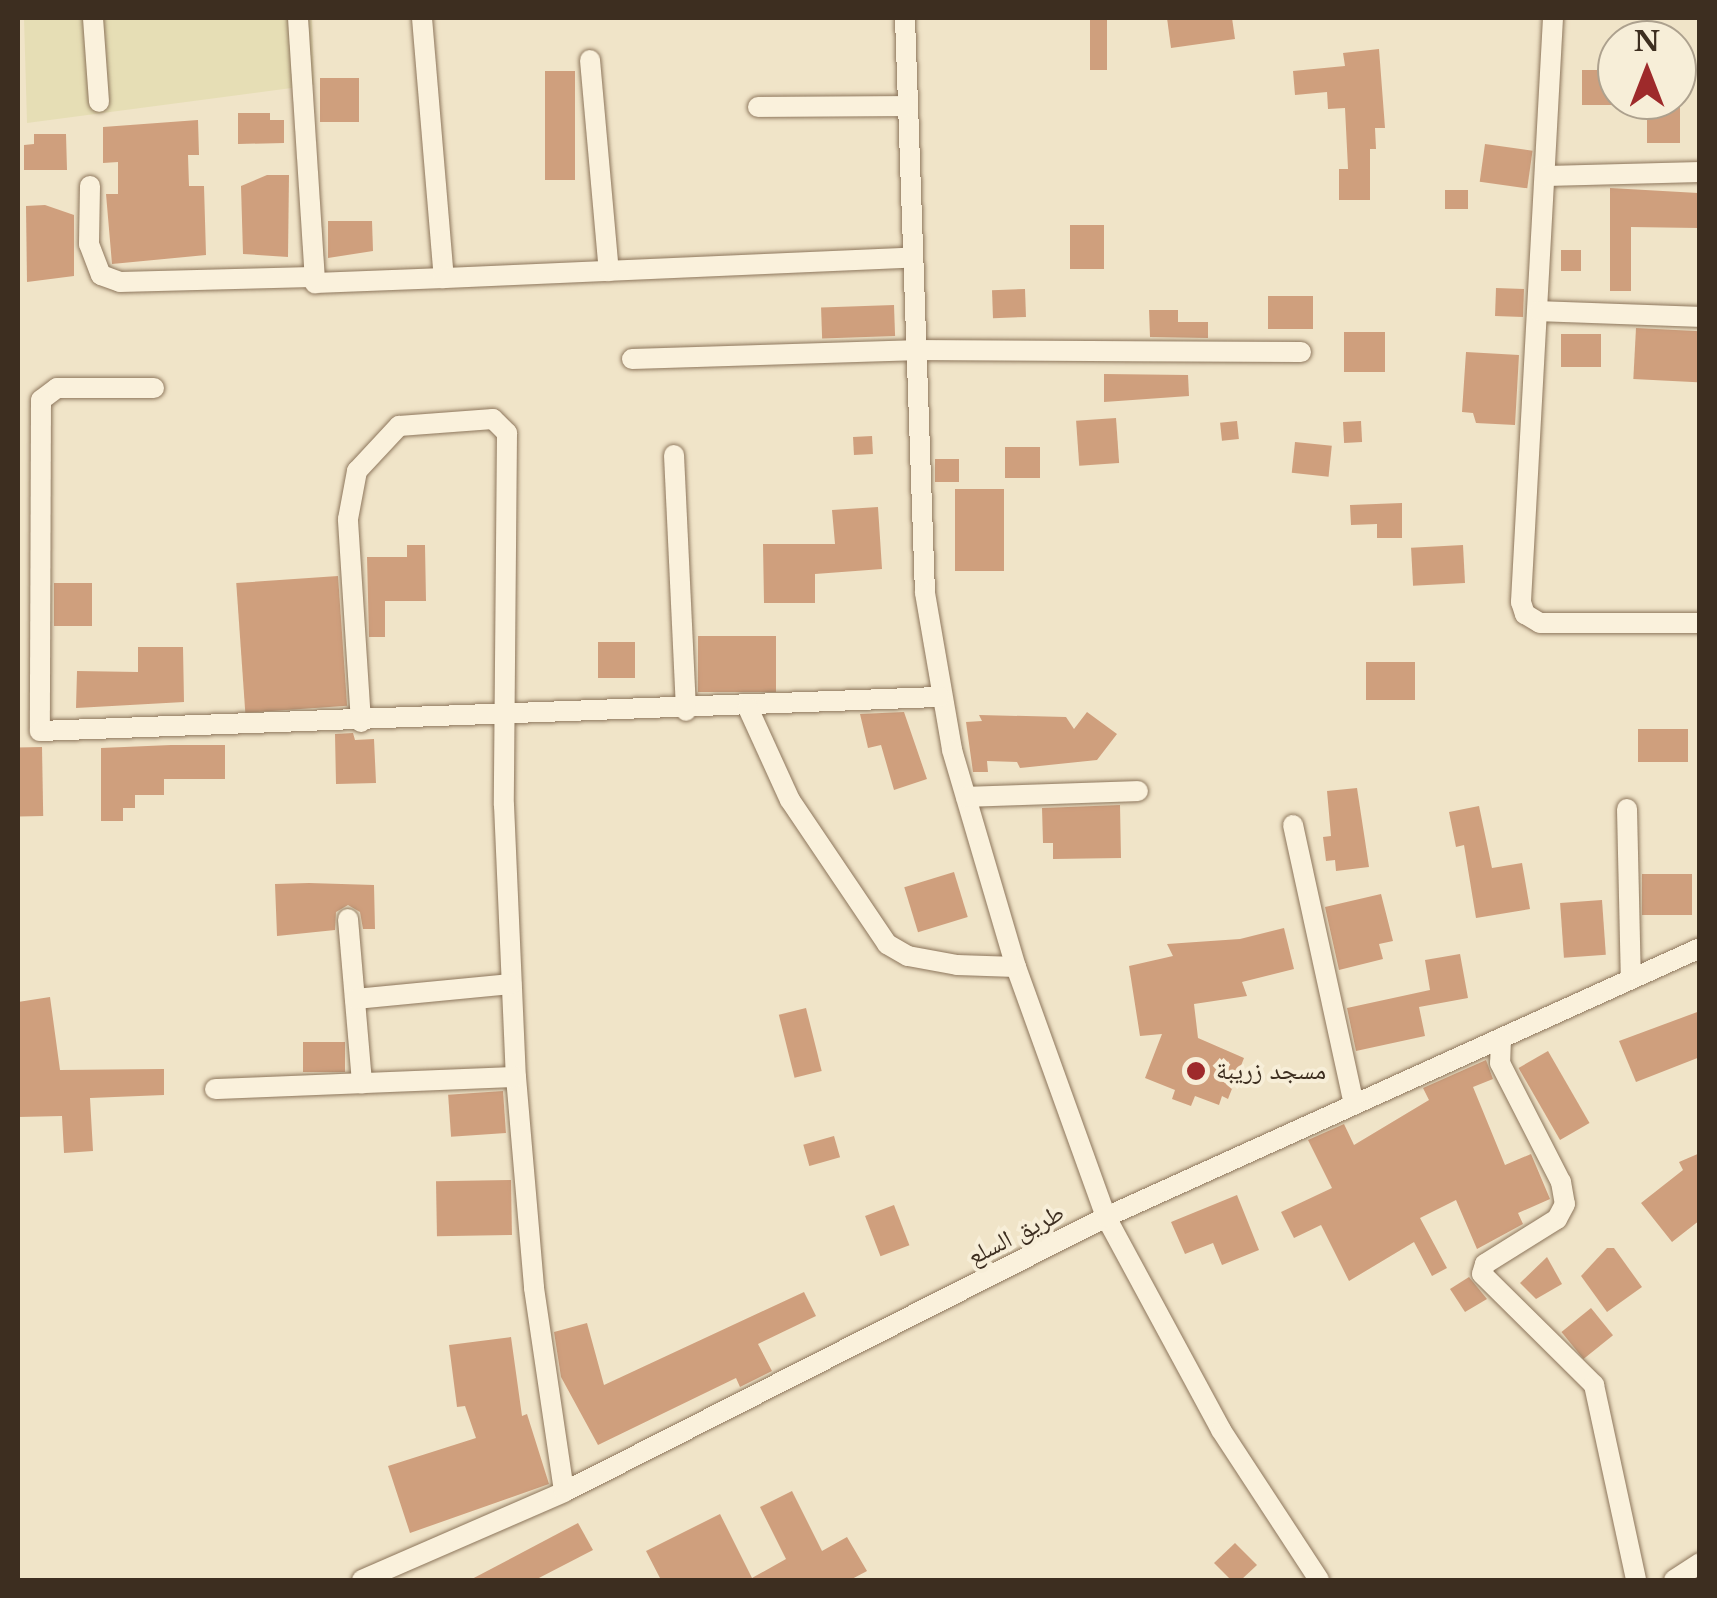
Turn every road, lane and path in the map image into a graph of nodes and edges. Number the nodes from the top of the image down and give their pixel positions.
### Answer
1 (93, 18) edge
2 (298, 18) edge
3 (422, 18) edge
4 (905, 18) edge
5 (1552, 18) edge
6 (590, 60) dead end
7 (98, 102) dead end
8 (906, 106) junction
9 (758, 107) dead end
10 (1700, 172) edge
11 (1547, 176) junction
12 (90, 186) dead end
13 (909, 258) junction
14 (610, 271) junction
15 (312, 277) junction
16 (444, 278) junction
17 (1538, 311) junction
18 (1700, 316) edge
19 (913, 350) junction
20 (1301, 352) dead end
21 (632, 359) dead end
22 (154, 388) dead end
23 (674, 454) dead end
24 (1700, 623) edge
25 (940, 697) junction
26 (748, 708) junction
27 (686, 711) junction
28 (506, 717) junction
29 (361, 722) junction
30 (1138, 790) dead end
31 (966, 797) junction
32 (1627, 809) dead end
33 (1293, 825) dead end
34 (348, 919) dead end
35 (1700, 948) edge
36 (1016, 967) junction
37 (1631, 979) junction
38 (511, 984) junction
39 (356, 999) junction
40 (1500, 1038) junction
41 (516, 1078) junction
42 (362, 1084) junction
43 (215, 1089) dead end
44 (1354, 1104) junction
45 (1106, 1217) junction
46 (564, 1492) junction
47 (1700, 1564) edge
48 (362, 1580) edge
49 (1319, 1580) edge
50 (1636, 1580) edge
51 (1674, 1580) edge

1 - 7 street
2 - 15 street
3 - 16 street
4 - 8 street
5 - 11 street
6 - 14 street
8 - 9 street
8 - 13 street
10 - 11 street
11 - 17 street
12 - 15 street
13 - 14 street
13 - 19 street
14 - 16 street
15 - 16 street
17 - 18 street
17 - 24 street
19 - 20 street
19 - 21 street
19 - 25 street
22 - 29 street
23 - 27 street
25 - 26 street
25 - 31 street
26 - 27 street
26 - 36 street
27 - 28 street
28 - 29 street
28 - 29 street
28 - 38 street
30 - 31 street
31 - 36 street
32 - 37 street
33 - 44 street
34 - 39 street
35 - 37 street, طريق السلع
36 - 45 street
37 - 40 street, طريق السلع
38 - 39 street
38 - 41 street
39 - 42 street
40 - 44 street, طريق السلع
40 - 50 street
41 - 42 street
41 - 46 street
42 - 43 street
44 - 45 street, طريق السلع
45 - 46 street, طريق السلع
45 - 49 street
46 - 48 street, طريق السلع
47 - 51 street

